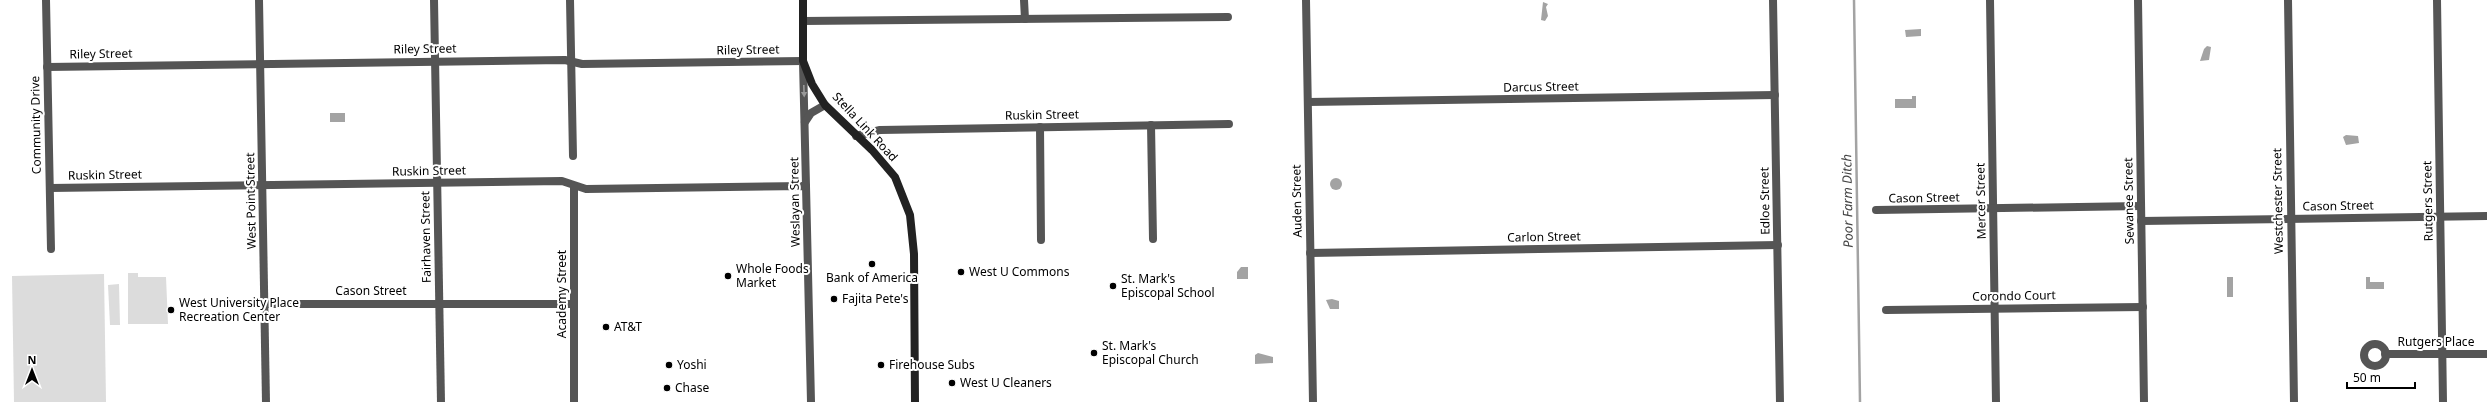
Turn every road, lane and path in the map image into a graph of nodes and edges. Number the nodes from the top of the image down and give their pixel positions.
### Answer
1 (46, 0) edge
2 (259, 0) edge
3 (434, 0) edge
4 (570, 0) edge
5 (803, 0) edge
6 (1024, 0) edge
7 (1306, 0) edge
8 (1773, 0) edge
9 (1990, 0) edge
10 (2138, 0) edge
11 (2288, 0) edge
12 (2437, 0) edge
13 (1228, 17) dead end
14 (1025, 19) junction
15 (803, 21) junction
16 (435, 61) junction
17 (803, 61) junction
18 (571, 62) junction
19 (260, 64) junction
20 (47, 67) junction
21 (1775, 95) junction
22 (1308, 102) junction
23 (825, 105) junction
24 (805, 122) junction
25 (1229, 124) dead end
26 (1151, 125) junction
27 (1040, 127) junction
28 (856, 136) junction
29 (573, 156) dead end
30 (437, 183) junction
31 (262, 186) junction
32 (574, 186) junction
33 (806, 186) junction
34 (50, 188) junction
35 (2141, 206) junction
36 (1993, 209) junction
37 (1876, 210) dead end
38 (2441, 216) junction
39 (2487, 216) edge
40 (2291, 219) junction
41 (2141, 221) junction
42 (1153, 239) dead end
43 (1041, 240) dead end
44 (1778, 245) junction
45 (51, 249) dead end
46 (1310, 253) junction
47 (439, 302) junction
48 (264, 304) junction
49 (574, 304) junction
50 (2143, 307) junction
51 (1995, 309) junction
52 (1886, 310) dead end
53 (2386, 354) dead end
54 (2442, 354) junction
55 (2487, 354) edge
56 (266, 402) edge
57 (441, 402) edge
58 (574, 402) edge
59 (811, 402) edge
60 (915, 402) edge
61 (1313, 402) edge
62 (1780, 402) edge
63 (1996, 402) edge
64 (2144, 402) edge
65 (2294, 402) edge
66 (2443, 402) edge

1 - 20 street, Community Drive
2 - 19 street, West Point Street
3 - 16 street, Fairhaven Street
4 - 18 street
5 - 15 main road, Weslayan Street
6 - 14 street
7 - 22 street, Auden Street
8 - 21 street, Edloe Street
9 - 36 street, Mercer Street
10 - 35 street, Sewanee Street
11 - 40 street, Westchester Street
12 - 38 street, Rutgers Street
13 - 14 street
14 - 15 street
15 - 17 main road, Weslayan Street
16 - 18 street, Riley Street
16 - 19 street, Riley Street
16 - 30 street, Fairhaven Street
17 - 18 street, Riley Street
17 - 23 main road, Stella Link Road
17 -> 24 street, Weslayan Street
18 - 29 street
19 - 20 street, Riley Street
19 - 31 street, West Point Street
20 - 34 street, Community Drive
21 - 22 street, Darcus Street
21 - 44 street, Edloe Street
22 - 46 street, Auden Street
23 - 24 street
23 - 28 main road, Stella Link Road
24 - 33 street, Weslayan Street
25 - 26 street, Ruskin Street
26 - 27 street, Ruskin Street
26 - 42 street
27 - 28 street, Ruskin Street
27 - 43 street
28 - 60 main road, Stella Link Road
30 - 31 street, Ruskin Street
30 - 32 street, Ruskin Street
30 - 47 street, Fairhaven Street
31 - 34 street, Ruskin Street
31 - 48 street, West Point Street
32 - 33 street, Ruskin Street
32 - 49 street, Academy Street
33 - 59 street, Weslayan Street
34 - 45 street, Community Drive
35 - 36 street, Cason Street
35 - 41 street, Sewanee Street
36 - 37 street, Cason Street
36 - 51 street, Mercer Street
38 - 39 street, Cason Street
38 - 40 street, Cason Street
38 - 54 street, Rutgers Street
40 - 41 street, Cason Street
40 - 65 street, Westchester Street
41 - 50 street, Sewanee Street
44 - 46 street, Carlon Street
44 - 62 street, Edloe Street
46 - 61 street, Auden Street
47 - 48 street, Cason Street
47 - 49 street, Cason Street
47 - 57 street, Fairhaven Street
48 - 56 street, West Point Street
49 - 58 street, Academy Street
50 - 51 street, Corondo Court
50 - 64 street, Sewanee Street
51 - 52 street, Corondo Court
51 - 63 street, Mercer Street
53 - 54 street, Rutgers Place
54 - 55 street, Rutgers Place
54 - 66 street, Rutgers Street

